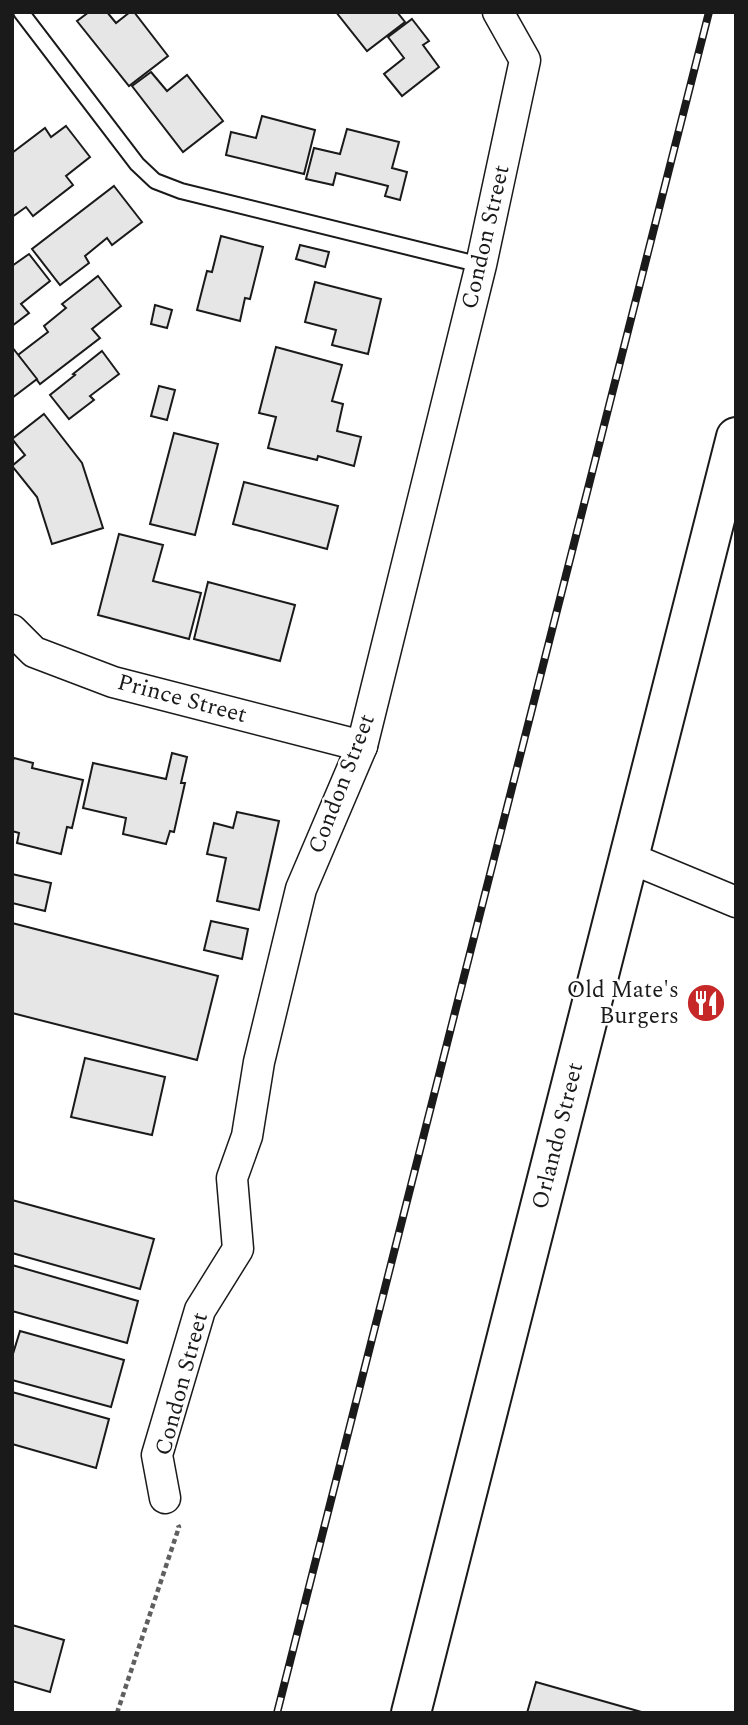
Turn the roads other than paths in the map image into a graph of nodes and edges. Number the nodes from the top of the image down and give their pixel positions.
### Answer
1 (21, 12) edge
2 (498, 12) edge
3 (481, 265) junction
4 (736, 437) edge
5 (12, 629) edge
6 (362, 746) junction
7 (630, 858) junction
8 (736, 902) edge
9 (165, 1498) road end
10 (411, 1713) edge

1 - 3 lane
2 - 3 street, Condon Street
3 - 6 street, Condon Street
4 - 7 street, Orlando Street
5 - 6 street, Prince Street
6 - 9 street, Condon Street
7 - 8 street
7 - 10 street, Orlando Street

